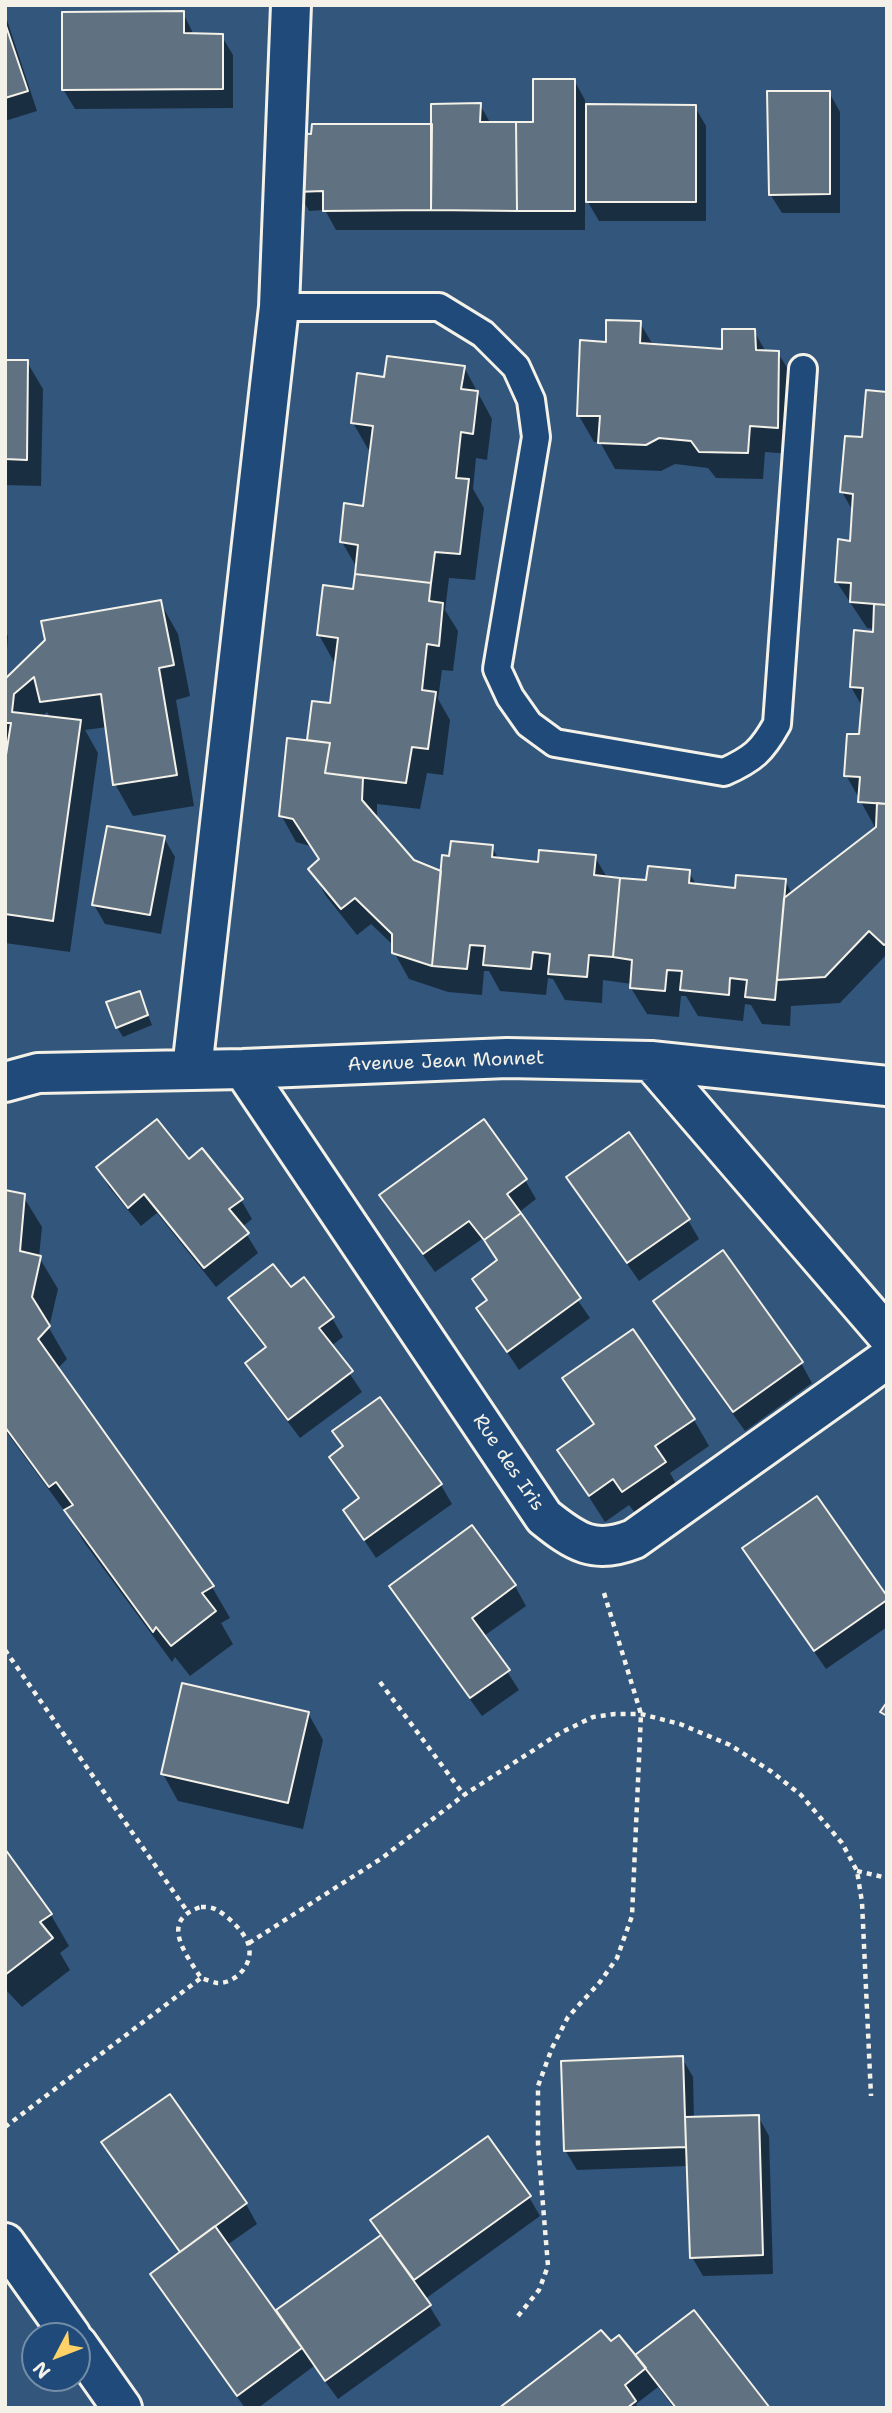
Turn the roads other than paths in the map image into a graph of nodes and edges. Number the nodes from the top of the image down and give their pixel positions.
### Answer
1 (291, 5) edge
2 (279, 307) junction
3 (803, 369) dead end
4 (651, 1060) junction
5 (192, 1069) junction
6 (243, 1069) junction
7 (5, 1082) edge
8 (887, 1086) edge
9 (887, 1335) edge
10 (887, 1359) edge
11 (5, 2243) edge
12 (61, 2322) edge
13 (91, 2364) edge
14 (122, 2408) edge

1 - 2 street
2 - 3 lane
2 - 5 street
4 - 6 street, Avenue Jean Monnet
4 - 8 street, Avenue Jean Monnet
4 - 9 street
5 - 6 street, Avenue Jean Monnet
5 - 7 street, Avenue Jean Monnet
6 - 10 street, Rue des Iris
11 - 12 street
13 - 14 street

